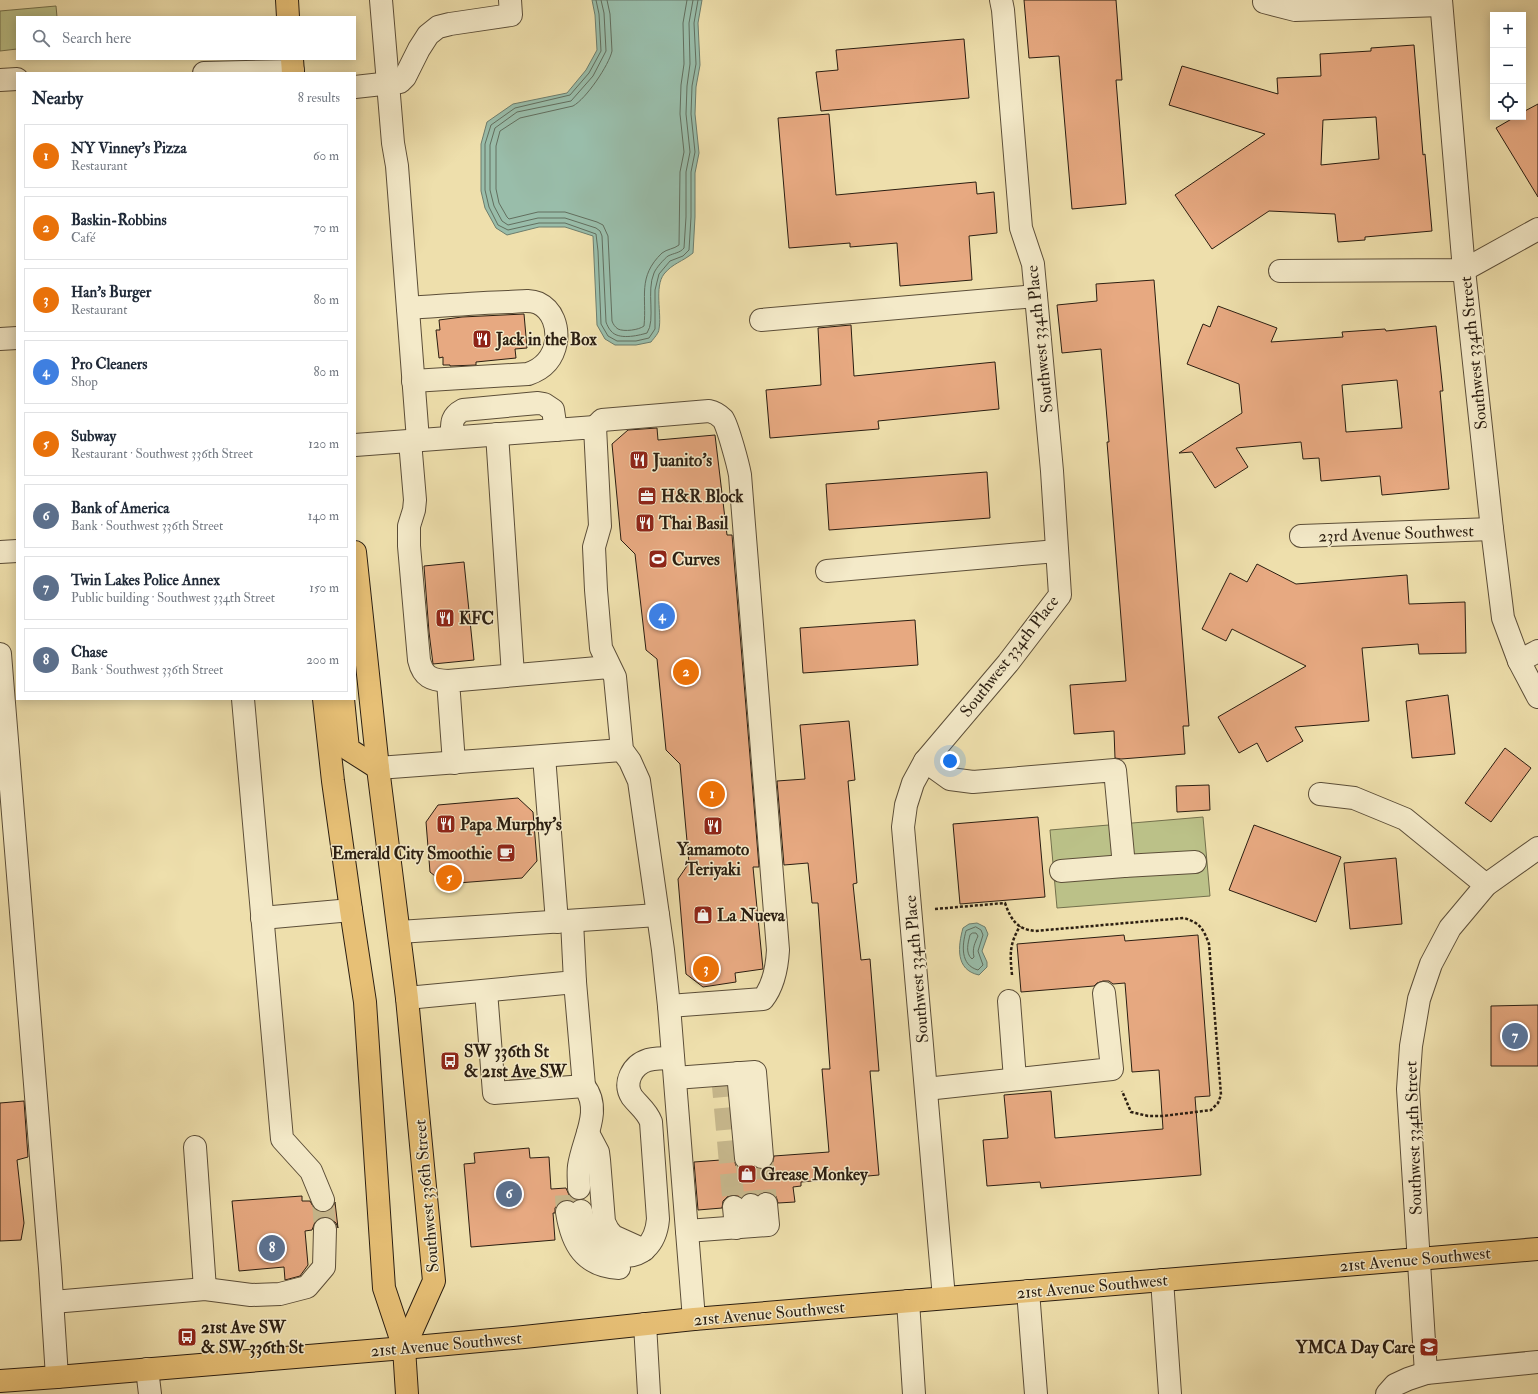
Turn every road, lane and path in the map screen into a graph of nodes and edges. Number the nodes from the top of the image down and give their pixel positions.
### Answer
1 (287, 0) edge
2 (381, 0) edge
3 (510, 0) edge
4 (1001, 0) edge
5 (1264, 2) dead end
6 (1441, 3) edge
7 (288, 16) edge
8 (292, 68) edge
9 (222, 72) edge
10 (16, 79) edge
11 (0, 80) edge
12 (388, 84) junction
13 (356, 87) edge
14 (1538, 229) edge
15 (1464, 270) junction
16 (1280, 271) dead end
17 (1036, 296) junction
18 (408, 308) junction
19 (761, 320) dead end
20 (16, 338) edge
21 (0, 339) edge
22 (413, 381) junction
23 (595, 427) junction
24 (556, 430) junction
25 (497, 434) junction
26 (452, 437) junction
27 (414, 440) junction
28 (356, 445) edge
29 (1492, 530) junction
30 (1301, 536) dead end
31 (16, 551) edge
32 (1057, 551) junction
33 (0, 552) edge
34 (356, 561) edge
35 (827, 571) dead end
36 (0, 654) edge
37 (1529, 656) edge
38 (609, 667) junction
39 (513, 675) junction
40 (448, 681) junction
41 (1538, 697) edge
42 (243, 700) edge
43 (324, 700) edge
44 (342, 700) edge
45 (622, 750) junction
46 (544, 756) junction
47 (925, 762) junction
48 (454, 763) junction
49 (378, 768) junction
50 (1320, 794) dead end
51 (1538, 848) edge
52 (1195, 862) dead end
53 (1124, 866) junction
54 (1060, 871) dead end
55 (1486, 885) junction
56 (351, 910) junction
57 (658, 915) junction
58 (262, 918) junction
59 (564, 921) junction
60 (1020, 926) dead end
61 (399, 932) junction
62 (576, 982) junction
63 (486, 991) junction
64 (1104, 993) dead end
65 (407, 998) junction
66 (1009, 1001) joint
67 (669, 1006) junction
68 (674, 1068) junction
69 (1015, 1079) junction
70 (584, 1086) junction
71 (926, 1089) junction
72 (588, 1133) junction
73 (195, 1147) dead end
74 (754, 1158) tunnel mouth
75 (323, 1200) tunnel mouth
76 (748, 1214) dead end
77 (325, 1229) tunnel mouth
78 (687, 1231) junction
79 (1538, 1249) edge
80 (644, 1250) junction
81 (1418, 1259) junction
82 (1162, 1280) junction
83 (205, 1289) junction
84 (1028, 1291) junction
85 (944, 1298) junction
86 (908, 1301) junction
87 (53, 1302) junction
88 (694, 1319) junction
89 (645, 1324) junction
90 (404, 1348) junction
91 (1538, 1362) edge
92 (147, 1370) junction
93 (1426, 1373) junction
94 (57, 1377) junction
95 (0, 1381) edge
96 (150, 1394) edge
97 (407, 1394) edge
98 (650, 1394) edge
99 (914, 1394) edge
100 (1036, 1394) edge
101 (1170, 1394) edge
102 (1388, 1394) edge

1 - 7 main road
2 - 12 street
3 - 12 street
4 - 17 street, Southwest 334th Place
5 - 6 street
6 - 15 street, Southwest 334th Street
8 - 9 street
10 - 11 street
12 - 13 street
12 - 18 street
14 - 15 street
15 - 16 street
15 - 29 street, Southwest 334th Street
17 - 19 street
17 - 32 street, Southwest 334th Place
18 - 22 street
18 - 22 street
20 - 21 street
22 - 27 street
23 - 24 street
23 - 38 street
23 - 67 street
24 - 25 street
24 - 26 street
25 - 26 street
25 - 39 street
26 - 27 street
27 - 28 street
27 - 40 street
29 - 30 street, 23rd Avenue Southwest
29 - 37 street, Southwest 334th Street
31 - 33 street
32 - 35 street
32 - 47 street, Southwest 334th Place
34 - 49 main road, Southwest 336th Street
36 - 87 street
37 - 41 street, Southwest 334th Street
38 - 39 street
38 - 45 street
39 - 40 street
40 - 48 street
42 - 58 street
43 - 56 main road
44 - 49 main road
45 - 46 street
45 - 57 street
46 - 48 street
46 - 59 street
47 - 53 street
47 - 71 street, Southwest 334th Place
48 - 49 street
49 - 61 main road, Southwest 336th Street
50 - 55 street
51 - 55 street, Southwest 334th Street
52 - 53 street
53 - 54 street
55 - 81 street, Southwest 334th Street
56 - 58 street
56 - 90 main road
57 - 59 street
57 - 67 street
58 - 75 street
59 - 61 street
59 - 62 street
60 - 66 path
61 - 65 main road, Southwest 336th Street
62 - 63 street
62 - 70 street
63 - 65 street
63 - 70 street
64 - 69 street
65 - 90 main road, Southwest 336th Street
66 - 69 street
67 - 68 street
68 - 74 street
68 - 78 street
68 - 80 street
69 - 71 street
70 - 72 street
71 - 85 street, Southwest 334th Place
72 - 80 street
72 - 80 street
73 - 83 street
76 - 78 street
77 - 83 street
78 - 88 street
79 - 81 main road, 21st Avenue Southwest
81 - 82 main road, 21st Avenue Southwest
81 - 93 street, Southwest 334th Street
82 - 84 main road, 21st Avenue Southwest
82 - 101 street
83 - 87 street
84 - 85 main road, 21st Avenue Southwest
84 - 100 street
85 - 86 main road, 21st Avenue Southwest
86 - 88 main road, 21st Avenue Southwest
86 - 99 street
87 - 94 street
88 - 89 main road, 21st Avenue Southwest
89 - 90 main road, 21st Avenue Southwest
89 - 98 street
90 - 92 main road, 21st Avenue Southwest
90 - 97 main road
91 - 93 street
92 - 94 main road, 21st Avenue Southwest
92 - 96 street
93 - 102 street
94 - 95 main road, 21st Avenue Southwest

